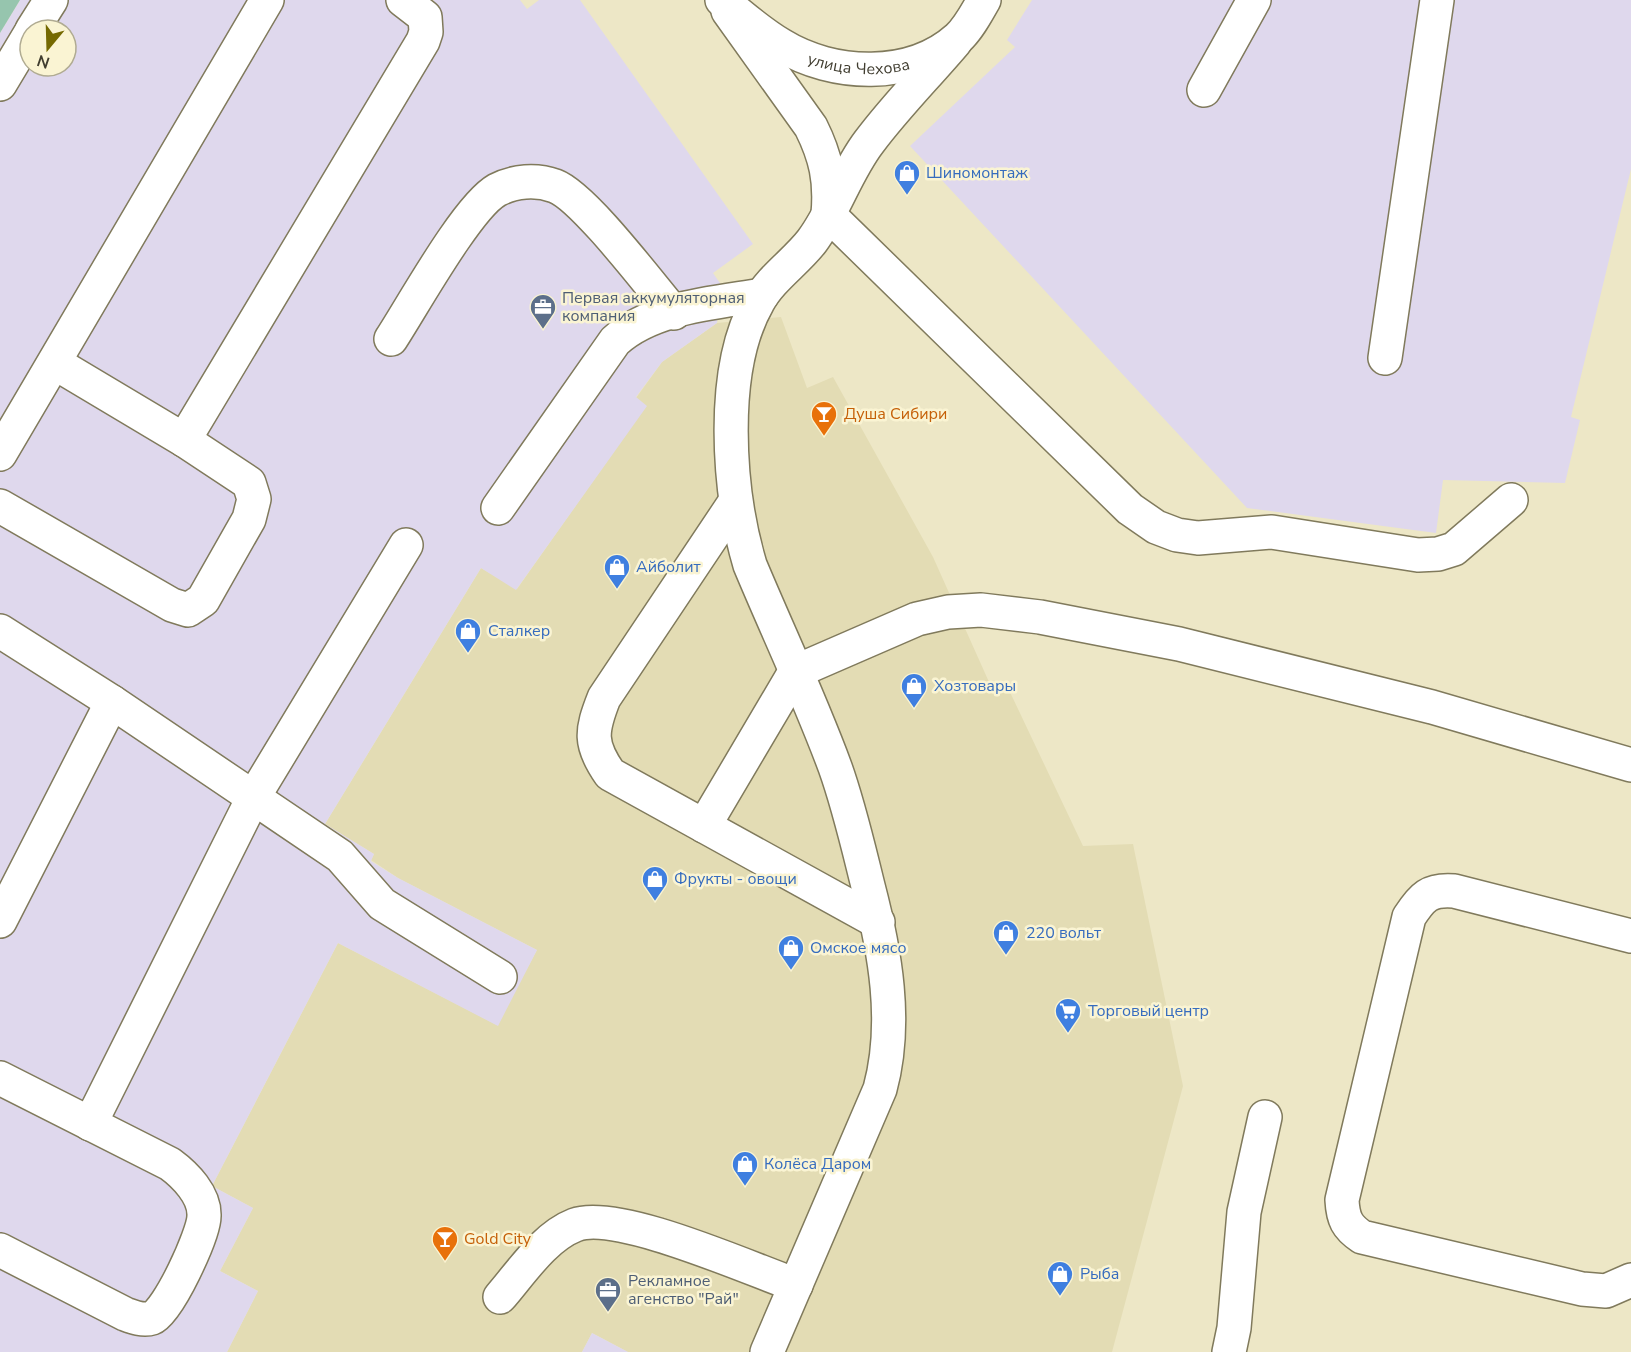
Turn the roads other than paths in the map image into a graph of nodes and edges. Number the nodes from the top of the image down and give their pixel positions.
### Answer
1 (51, 0) edge
2 (267, 0) edge
3 (403, 0) edge
4 (721, 0) edge
5 (984, 0) edge
6 (1254, 0) edge
7 (1437, 0) edge
8 (40, 18) edge
9 (959, 36) junction
10 (18, 54) edge
11 (0, 84) edge
12 (1204, 90) dead end
13 (828, 214) junction
14 (762, 295) junction
15 (674, 313) junction
16 (391, 339) dead end
17 (1385, 358) dead end
18 (55, 363) junction
19 (184, 440) junction
20 (0, 454) edge
21 (1511, 500) dead end
22 (735, 502) junction
23 (0, 506) edge
24 (498, 508) dead end
25 (406, 545) dead end
26 (0, 631) edge
27 (795, 672) junction
28 (112, 702) junction
29 (1631, 765) edge
30 (253, 798) junction
31 (704, 826) junction
32 (0, 921) edge
33 (878, 922) junction
34 (1631, 936) edge
35 (500, 977) dead end
36 (0, 1078) edge
37 (1265, 1117) dead end
38 (90, 1124) junction
39 (0, 1250) edge
40 (1631, 1280) edge
41 (796, 1286) junction
42 (500, 1297) dead end
43 (767, 1352) edge
44 (1229, 1352) edge

1 - 8 main road
2 - 18 main road
3 - 19 main road
4 - 9 main road, улица Чехова
4 - 13 main road
5 - 9 main road, улица Чехова
6 - 12 main road
7 - 17 main road
9 - 13 main road
10 - 11 main road
13 - 14 main road
13 - 21 main road
14 - 15 main road
14 - 22 main road
15 - 16 main road
15 - 24 main road
18 - 19 main road
18 - 20 main road
19 - 23 main road
22 - 27 main road
22 - 31 main road
25 - 30 main road
26 - 28 main road
27 - 29 main road
27 - 31 main road
27 - 33 main road
28 - 30 main road
28 - 32 main road
30 - 35 main road
30 - 38 main road
31 - 33 main road
33 - 41 main road
34 - 40 main road
36 - 38 main road
37 - 44 main road
38 - 39 main road
41 - 42 main road
41 - 43 main road

